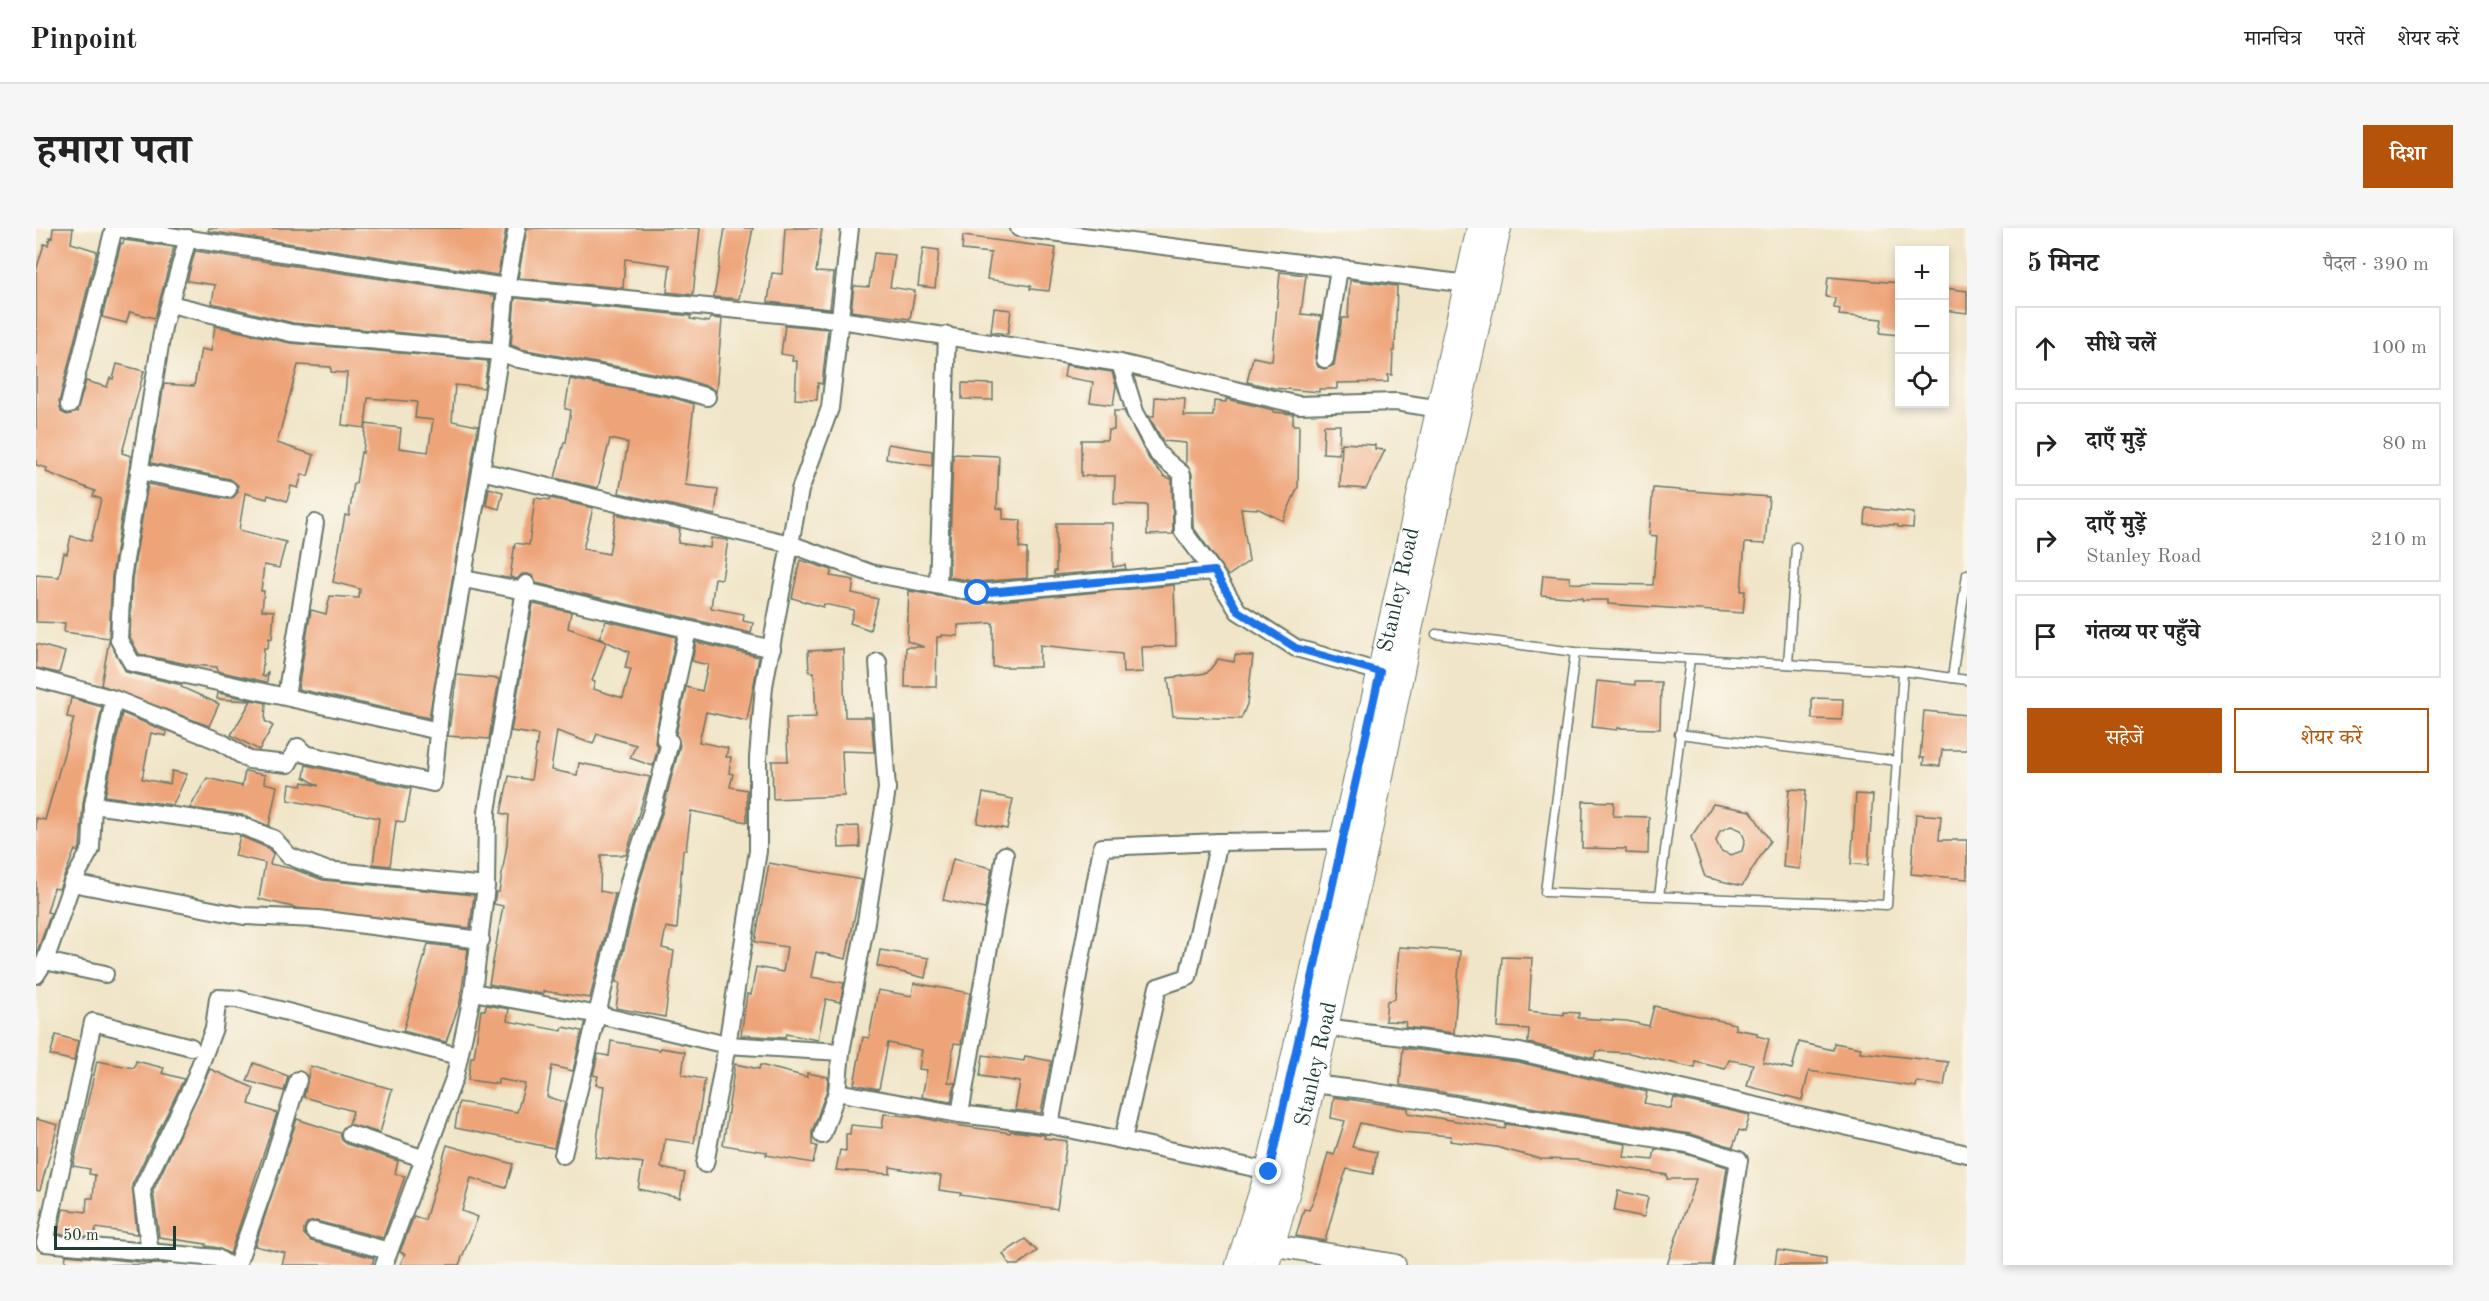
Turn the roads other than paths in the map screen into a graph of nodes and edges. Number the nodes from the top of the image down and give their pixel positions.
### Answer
1 (116, 228) edge
2 (518, 228) edge
3 (850, 228) edge
4 (1019, 228) edge
5 (1480, 228) edge
6 (1498, 228) edge
7 (197, 235) edge
8 (1339, 268) junction
9 (1467, 284) junction
10 (506, 287) junction
11 (170, 304) junction
12 (840, 320) junction
13 (947, 336) junction
14 (500, 352) junction
15 (1325, 358) dead end
16 (1120, 363) junction
17 (708, 397) dead end
18 (69, 405) dead end
19 (1440, 409) junction
20 (139, 471) junction
21 (481, 471) junction
22 (228, 489) dead end
23 (315, 523) dead end
24 (790, 544) junction
25 (1796, 548) dead end
26 (1214, 571) junction
27 (1967, 574) edge
28 (464, 579) junction
29 (938, 585) junction
30 (526, 588) junction
31 (688, 630) junction
32 (1436, 634) dead end
33 (772, 650) junction
34 (1575, 652) junction
35 (1690, 659) junction
36 (878, 662) dead end
37 (1788, 664) junction
38 (1380, 672) junction
39 (1903, 672) junction
40 (36, 678) edge
41 (1952, 678) junction
42 (1967, 680) edge
43 (286, 696) junction
44 (114, 699) junction
45 (439, 731) junction
46 (1679, 734) junction
47 (1897, 761) junction
48 (93, 805) junction
49 (1343, 840) junction
50 (1219, 842) junction
51 (1005, 855) dead end
52 (72, 883) junction
53 (486, 886) junction
54 (1659, 896) junction
55 (481, 940) junction
56 (40, 968) edge
57 (105, 974) dead end
58 (473, 992) junction
59 (599, 1015) junction
60 (1325, 1027) junction
61 (728, 1045) junction
62 (190, 1047) dead end
63 (842, 1052) junction
64 (458, 1056) junction
65 (298, 1080) dead end
66 (1312, 1084) junction
67 (837, 1092) junction
68 (960, 1114) junction
69 (1050, 1125) junction
70 (350, 1134) dead end
71 (822, 1135) dead end
72 (1123, 1140) junction
73 (1967, 1154) edge
74 (563, 1155) dead end
75 (425, 1159) junction
76 (705, 1164) dead end
77 (1273, 1186) junction
78 (314, 1230) dead end
79 (40, 1242) edge
80 (150, 1253) junction
81 (1269, 1255) edge
82 (386, 1258) edge
83 (228, 1265) edge
84 (237, 1265) edge
85 (1239, 1265) edge
86 (1395, 1265) edge
87 (1722, 1265) edge

1 - 7 street
1 - 18 street
2 - 10 street
3 - 12 street
4 - 8 street
5 - 9 main road, Stanley Road
6 - 60 main road, Stanley Road
7 - 10 street
7 - 11 street
8 - 9 street
8 - 15 street
9 - 19 main road, Stanley Road
10 - 12 street
10 - 14 street
11 - 14 street
11 - 20 street
12 - 13 street
12 - 24 street
13 - 16 street
13 - 29 street
14 - 17 street
14 - 21 street
16 - 19 street
16 - 26 street
19 - 38 main road, Stanley Road
20 - 22 street
20 - 43 street
21 - 24 street
21 - 28 street
23 - 43 street
24 - 29 street
24 - 33 street
25 - 37 lane
26 - 29 street
26 - 38 street
27 - 41 lane
28 - 30 street
28 - 45 street
30 - 31 street
30 - 53 street
31 - 33 street
31 - 59 street
32 - 34 lane
33 - 61 street
34 - 35 lane
34 - 54 lane
35 - 37 lane
35 - 46 lane
36 - 63 street
37 - 39 lane
38 - 49 main road, Stanley Road
39 - 41 lane
39 - 47 lane
40 - 44 street
41 - 42 lane
43 - 45 street
44 - 45 street
44 - 48 street
46 - 47 lane
46 - 54 lane
47 - 54 lane
48 - 52 street
48 - 53 street
49 - 50 street
49 - 77 main road, Stanley Road
50 - 69 street
50 - 72 street
51 - 68 street
52 - 55 street
52 - 56 street
53 - 55 street
55 - 58 street
56 - 57 street
58 - 59 street
58 - 64 street
59 - 61 street
59 - 74 street
60 - 66 main road, Stanley Road
60 - 73 street
61 - 63 street
61 - 76 street
62 - 79 street
63 - 67 street
64 - 75 street
64 - 80 street
65 - 84 street
66 - 77 main road, Stanley Road
66 - 87 street
67 - 68 street
67 - 71 street
68 - 69 street
69 - 72 street
70 - 75 street
72 - 77 street
75 - 82 street
77 - 81 main road, Stanley Road
77 - 85 main road, Stanley Road
78 - 82 street
79 - 80 street
80 - 83 street
81 - 86 street

